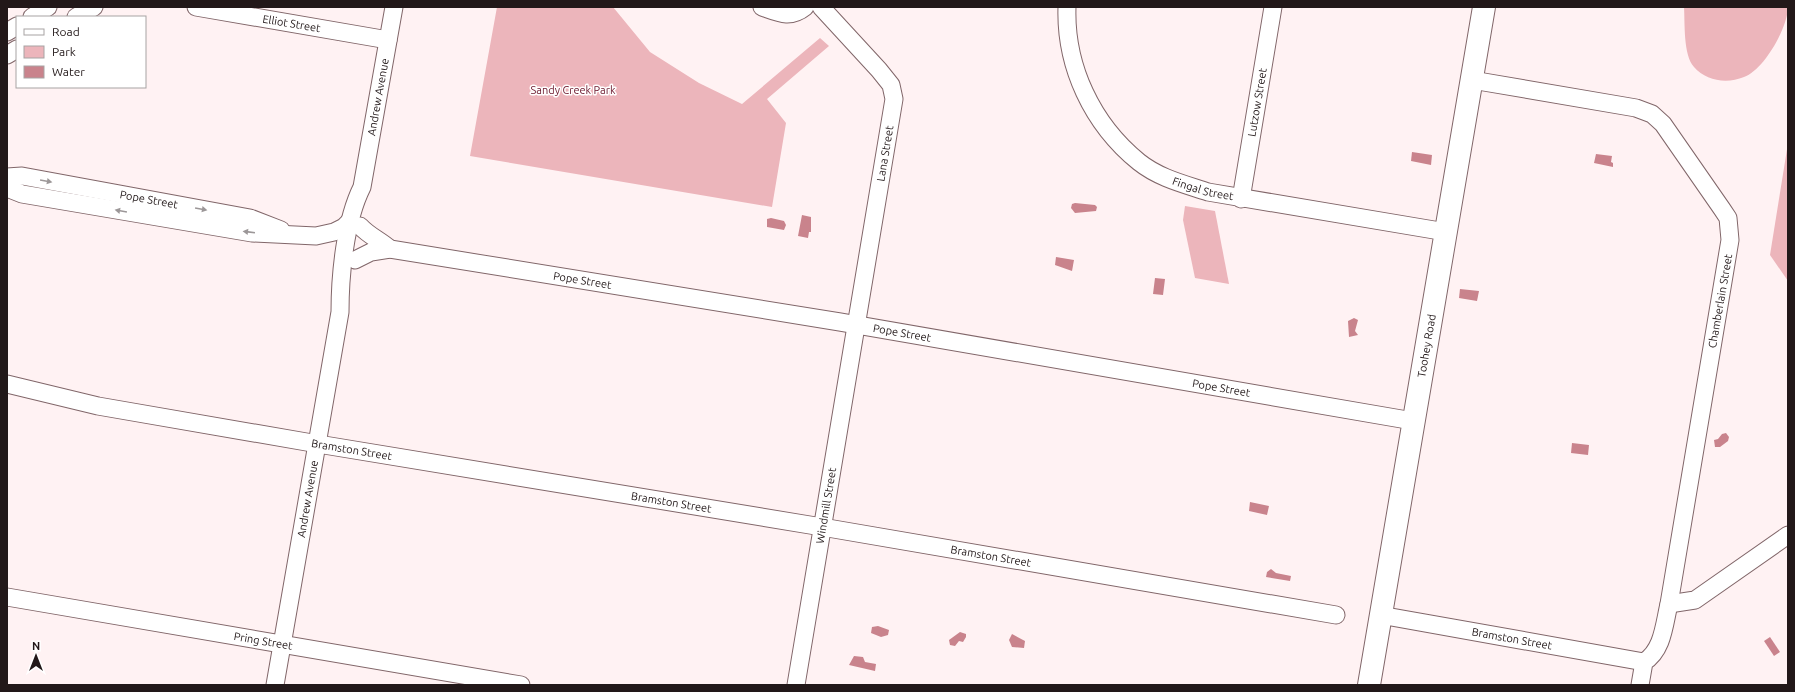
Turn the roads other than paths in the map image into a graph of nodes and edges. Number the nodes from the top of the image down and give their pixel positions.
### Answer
1 (48, 7) edge
2 (94, 7) edge
3 (196, 7) edge
4 (394, 7) edge
5 (762, 7) edge
6 (805, 7) edge
7 (821, 7) edge
8 (1067, 7) edge
9 (1273, 7) edge
10 (1484, 7) edge
11 (34, 16) edge
12 (78, 16) edge
13 (16, 27) edge
14 (7, 32) edge
15 (388, 40) junction
16 (16, 50) edge
17 (7, 55) edge
18 (1472, 80) junction
19 (7, 177) edge
20 (7, 188) edge
21 (1242, 199) junction
22 (355, 224) junction
23 (1446, 232) junction
24 (288, 233) junction
25 (316, 236) junction
26 (390, 249) junction
27 (349, 259) junction
28 (857, 325) junction
29 (7, 384) edge
30 (1413, 420) junction
31 (318, 444) junction
32 (822, 528) junction
33 (1788, 535) edge
34 (7, 597) edge
35 (1669, 604) junction
36 (1336, 615) dead end
37 (1380, 615) junction
38 (283, 645) junction
39 (1644, 662) junction
40 (275, 685) edge
41 (520, 685) edge
42 (796, 685) edge
43 (1369, 685) edge
44 (1640, 685) edge

1 - 11 street
2 - 12 street
3 - 15 street, Elliot Street
4 - 15 street, Andrew Avenue
5 - 6 street
7 - 28 street, Lana Street
8 - 21 street, Fingal Street
9 - 21 street, Lutzow Street
10 - 18 main road, Toohey Road
13 - 14 street
15 - 22 street, Andrew Avenue
16 - 17 street
18 - 23 main road, Toohey Road
18 - 35 street, Chamberlain Street
19 -> 24 street, Pope Street
24 -> 20 street, Pope Street
21 - 23 street, Fingal Street
22 - 25 street, Pope Street
22 - 26 street, Pope Street
22 - 27 street, Andrew Avenue
23 - 30 main road, Toohey Road
24 - 25 street, Pope Street
25 - 27 street, Pope Street
26 - 27 street, Pope Street
26 - 28 street, Pope Street
27 - 31 street, Andrew Avenue
28 - 30 street, Pope Street
28 - 32 street, Windmill Street
29 - 31 street, Bramston Street
30 - 37 main road, Toohey Road
31 - 32 street, Bramston Street
31 - 38 street, Andrew Avenue
32 - 36 street, Bramston Street
32 - 42 street, Windmill Street
33 - 35 street
34 - 38 street, Pring Street
35 - 39 street, Chamberlain Street
37 - 39 street, Bramston Street
37 - 43 main road, Toohey Road
38 - 40 street, Andrew Avenue
38 - 41 street, Pring Street
39 - 44 street

